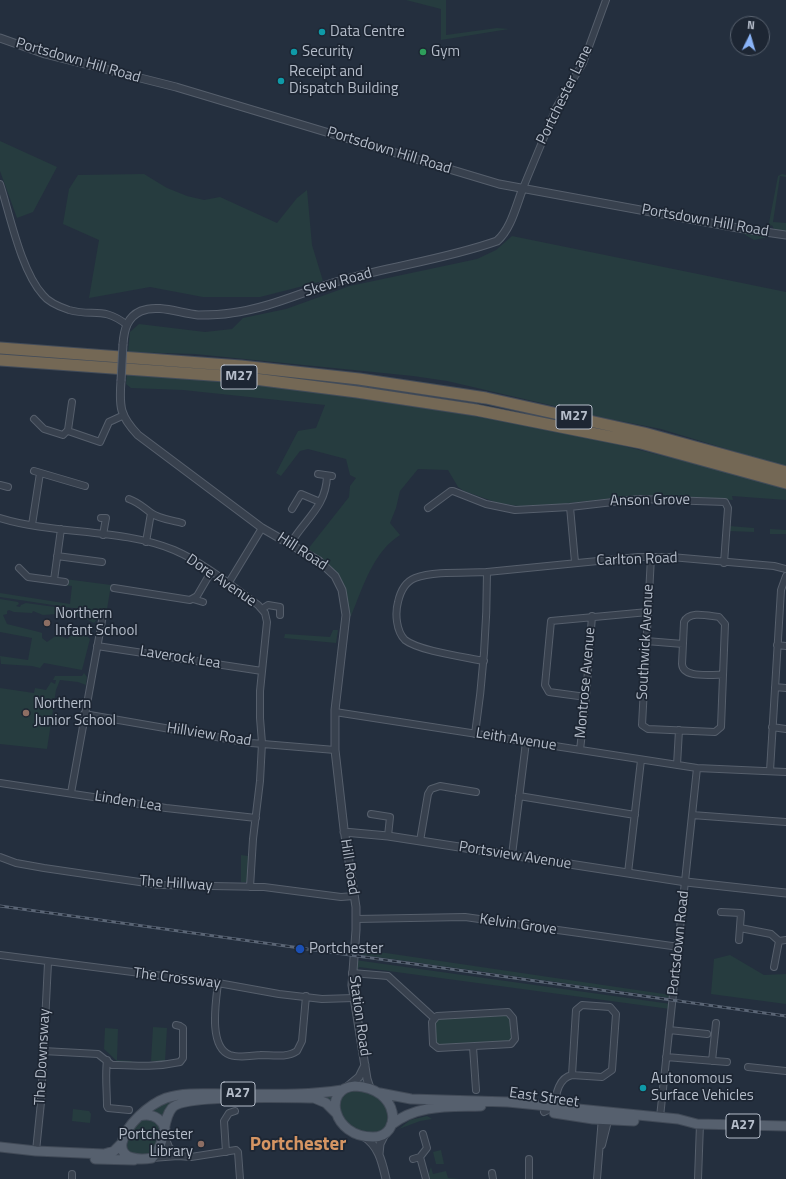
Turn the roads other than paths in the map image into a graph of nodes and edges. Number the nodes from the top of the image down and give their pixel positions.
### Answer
1 (606, 0) edge
2 (0, 38) edge
3 (0, 184) edge
4 (523, 188) junction
5 (786, 235) edge
6 (126, 326) junction
7 (0, 348) edge
8 (0, 360) edge
9 (72, 402) dead end
10 (122, 416) junction
11 (34, 419) dead end
12 (68, 431) junction
13 (786, 472) edge
14 (318, 474) dead end
15 (786, 483) edge
16 (0, 486) edge
17 (86, 486) dead end
18 (8, 488) dead end
19 (129, 499) dead end
20 (320, 502) junction
21 (570, 507) junction
22 (292, 508) dead end
23 (428, 508) dead end
24 (151, 513) junction
25 (0, 518) edge
26 (101, 518) dead end
27 (182, 523) dead end
28 (32, 525) junction
29 (262, 528) junction
30 (61, 529) junction
31 (103, 535) junction
32 (146, 542) junction
33 (291, 543) junction
34 (57, 556) junction
35 (651, 557) junction
36 (102, 562) dead end
37 (575, 562) junction
38 (724, 563) junction
39 (19, 568) dead end
40 (786, 569) edge
41 (211, 572) junction
42 (487, 572) junction
43 (786, 576) edge
44 (54, 580) junction
45 (65, 582) dead end
46 (228, 584) junction
47 (114, 588) dead end
48 (193, 598) junction
49 (783, 599) edge
50 (203, 602) dead end
51 (262, 609) junction
52 (648, 612) junction
53 (103, 615) dead end
54 (280, 615) dead end
55 (592, 616) junction
56 (646, 641) junction
57 (684, 644) junction
58 (97, 646) junction
59 (777, 646) junction
60 (786, 646) edge
61 (484, 661) junction
62 (262, 671) junction
63 (723, 675) junction
64 (775, 687) junction
65 (786, 688) edge
66 (586, 697) junction
67 (335, 712) junction
68 (84, 714) junction
69 (772, 727) junction
70 (786, 729) edge
71 (679, 730) junction
72 (475, 734) junction
73 (526, 742) junction
74 (262, 743) junction
75 (335, 750) junction
76 (580, 750) junction
77 (640, 760) junction
78 (677, 765) junction
79 (697, 768) junction
80 (770, 771) junction
81 (786, 772) edge
82 (0, 783) edge
83 (476, 792) dead end
84 (71, 793) junction
85 (520, 796) junction
86 (371, 814) dead end
87 (634, 815) junction
88 (692, 815) junction
89 (256, 818) junction
90 (786, 822) edge
91 (344, 832) junction
92 (388, 836) junction
93 (420, 841) junction
94 (512, 855) junction
95 (0, 857) edge
96 (628, 873) junction
97 (686, 882) junction
98 (250, 887) junction
99 (786, 893) edge
100 (354, 896) junction
101 (721, 912) dead end
102 (356, 919) junction
103 (740, 928) junction
104 (739, 940) dead end
105 (786, 940) edge
106 (779, 941) junction
107 (355, 944) joint
108 (678, 947) junction
109 (0, 955) edge
110 (48, 962) junction
111 (774, 967) dead end
112 (352, 973) junction
113 (218, 984) junction
114 (306, 996) junction
115 (354, 998) junction
116 (434, 1018) junction
117 (716, 1023) dead end
118 (176, 1026) dead end
119 (669, 1030) junction
120 (707, 1034) dead end
121 (473, 1047) junction
122 (43, 1051) junction
123 (666, 1057) junction
124 (107, 1060) junction
125 (712, 1061) junction
126 (727, 1062) dead end
127 (365, 1065) junction
128 (748, 1067) dead end
129 (786, 1071) edge
130 (572, 1075) junction
131 (370, 1088) junction
132 (345, 1089) junction
133 (476, 1090) dead end
134 (380, 1093) junction
135 (554, 1107) junction
136 (129, 1110) dead end
137 (235, 1111) dead end
138 (544, 1112) junction
139 (336, 1113) junction
140 (139, 1116) junction
141 (605, 1116) junction
142 (660, 1117) junction
143 (699, 1124) junction
144 (786, 1126) edge
145 (388, 1129) junction
146 (165, 1132) junction
147 (423, 1134) dead end
148 (359, 1135) junction
149 (122, 1143) junction
150 (0, 1147) edge
151 (36, 1151) junction
152 (226, 1152) junction
153 (379, 1154) junction
154 (178, 1156) junction
155 (420, 1157) junction
156 (152, 1158) junction
157 (528, 1158) dead end
158 (413, 1159) dead end
159 (135, 1160) junction
160 (240, 1179) edge
161 (386, 1179) edge
162 (426, 1179) edge
163 (529, 1179) edge
164 (597, 1179) edge
165 (698, 1179) edge

1 - 4 street, Portchester Lane
2 - 4 street, Portsdown Hill Road
3 - 6 street
4 - 5 street, Portsdown Hill Road
4 - 6 street, Skew Road
6 - 10 street, bridge
7 - 13 highway, M27
8 - 15 highway, M27
9 - 12 street
10 - 12 street
10 - 29 street, Hill Road
11 - 12 street
14 - 20 street
16 - 18 street
17 - 28 street
19 - 24 street
20 - 22 street
20 - 33 street
21 - 23 street, Anson Grove
21 - 37 street
21 - 38 street, Anson Grove
24 - 27 street
24 - 32 street
25 - 28 street, Dore Avenue
26 - 31 street
28 - 30 street, Dore Avenue
29 - 33 street, Hill Road
29 - 46 street
30 - 31 street, Dore Avenue
30 - 34 street
31 - 32 street, Dore Avenue
32 - 41 street, Dore Avenue
33 - 67 street, Hill Road
34 - 36 street
34 - 44 street
35 - 37 street, Carlton Road
35 - 38 street, Carlton Road
35 - 52 street, Southwick Avenue
37 - 42 street, Carlton Road
38 - 40 street, Carlton Road
39 - 44 street
41 - 46 street, Dore Avenue
41 - 48 street
42 - 61 street
42 - 61 street, Carlton Road
43 - 49 street
44 - 45 street
46 - 51 street, Dore Avenue
47 - 48 street
48 - 50 street
49 - 59 street
51 - 54 street
51 - 62 street, Dore Avenue
52 - 55 street
52 - 56 street, Southwick Avenue
53 - 58 street
55 - 66 street, Montrose Avenue
55 - 66 street
56 - 57 street
56 - 71 street, Southwick Avenue
57 - 63 street
57 - 63 street
58 - 62 street, Laverock Lea
58 - 68 street
59 - 60 street
59 - 64 street
61 - 72 street
62 - 74 street, Dore Avenue
63 - 71 street
64 - 65 street
64 - 69 street
66 - 76 street, Montrose Avenue
67 - 72 street, Leith Avenue
67 - 75 street, Hill Road
68 - 74 street, Hillview Road
68 - 84 street
69 - 70 street
69 - 80 street
71 - 78 street
72 - 73 street, Leith Avenue
73 - 76 street, Leith Avenue
73 - 85 street
74 - 75 street, Hillview Road
74 - 89 street, Dore Avenue
75 - 91 street, Hill Road
76 - 77 street, Leith Avenue
77 - 78 street, Leith Avenue
77 - 87 street
78 - 79 street, Leith Avenue
79 - 80 street, Leith Avenue
79 - 88 street, Portsdown Road
80 - 81 street, Leith Avenue
82 - 84 street, Linden Lea
83 - 93 street
84 - 89 street, Linden Lea
85 - 87 street
85 - 94 street
86 - 92 street
87 - 96 street
88 - 90 street
88 - 97 street, Portsdown Road
89 - 98 street, Dore Avenue
91 - 92 street, Portsview Avenue
91 - 100 street, Hill Road
92 - 93 street, Portsview Avenue
93 - 94 street, Portsview Avenue
94 - 96 street, Portsview Avenue
95 - 98 street, The Hillway
96 - 97 street, Portsview Avenue
97 - 99 street, Portsview Avenue
97 - 108 street, Portsdown Road
98 - 100 street, The Hillway
100 - 102 street, Hill Road
101 - 103 street
102 - 107 street, Hill Road
102 - 108 street, Kelvin Grove
103 - 104 street
103 - 106 street
105 - 106 street
106 - 111 street
107 - 112 street, Station Road
108 - 119 street, Portsdown Road
109 - 110 street, The Crossway
110 - 113 street, The Crossway
110 - 122 street, The Downsway
112 - 115 street, Station Road
112 - 116 street
113 - 114 street, The Crossway
113 - 114 street
114 - 115 street, The Crossway
115 - 127 street, Station Road
116 - 121 street
116 - 121 street
117 - 125 street
118 - 124 street
119 - 120 street
119 - 123 street, Portsdown Road
121 - 133 street
122 - 124 street
122 - 151 street, The Downsway
123 - 125 street
123 - 142 street, Portsdown Road
124 - 136 street
125 - 126 street
127 - 131 street, Station Road
127 - 132 street, Station Road
128 - 129 street
130 - 130 street
130 - 135 street
131 - 132 main road
131 - 134 main road
132 - 139 main road
132 - 140 main road, A27
134 - 135 main road, East Street / A27
134 - 145 main road
135 - 138 street
135 - 141 main road, East Street / A27
137 - 152 street
138 - 141 main road, East Street / A27
138 - 145 main road, East Street / A27
139 - 146 main road, A27
139 - 148 main road
140 - 146 main road
140 - 149 main road
141 - 142 main road, East Street / A27
141 - 143 main road, East Street / A27
141 - 164 street
142 - 143 main road, A27
143 - 144 main road, A27
143 - 165 street
145 - 148 main road
145 - 153 street
146 - 154 street
146 - 156 main road
147 - 155 street
148 - 153 street
149 - 151 main road
149 - 159 main road
150 - 151 main road
151 - 159 main road
152 - 154 street
152 - 160 street
153 - 161 street
154 - 156 street
155 - 158 street
155 - 162 street
156 - 159 main road
157 - 163 street

